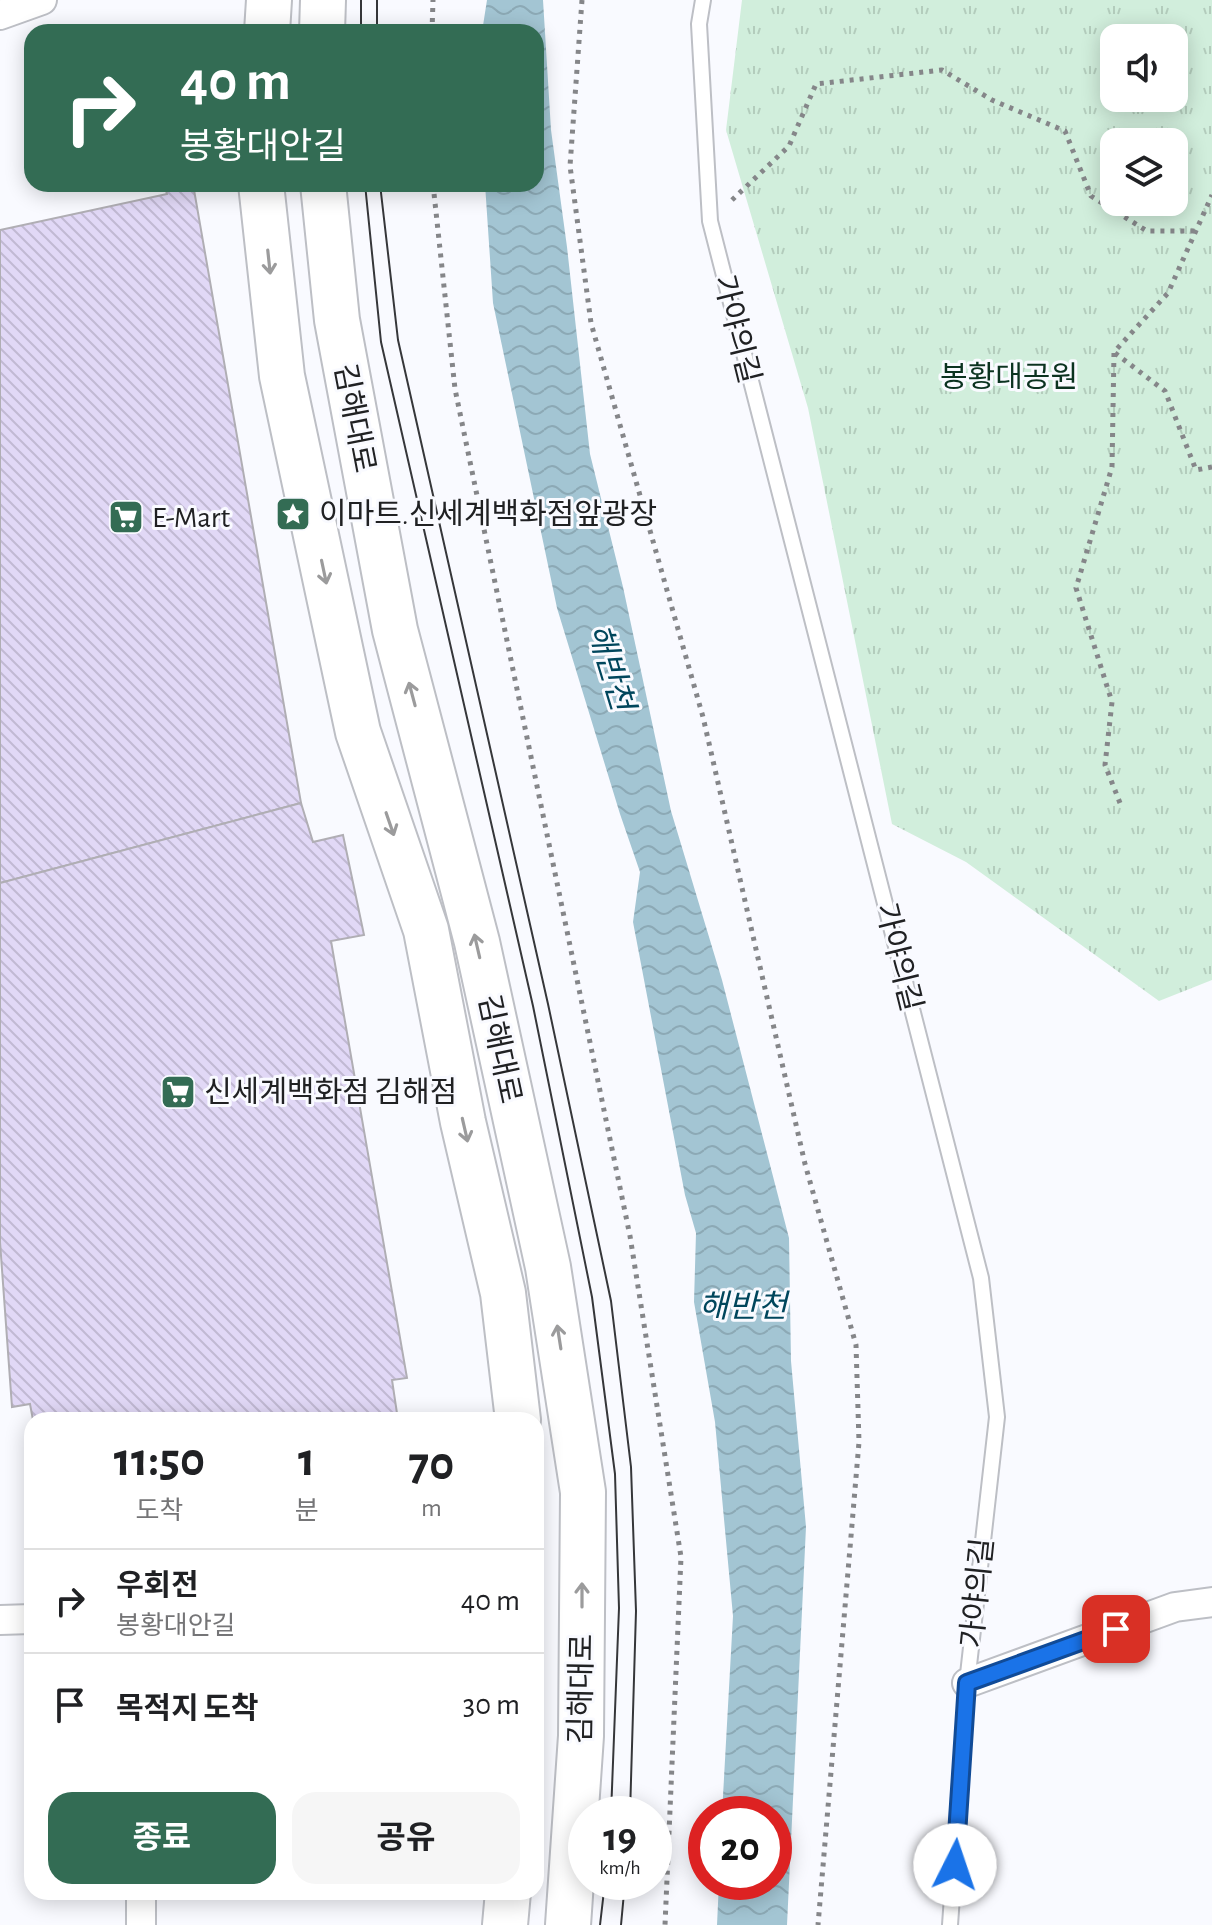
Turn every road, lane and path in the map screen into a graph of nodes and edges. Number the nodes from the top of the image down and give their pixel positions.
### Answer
1 (42, 0) edge
2 (269, 0) edge
3 (323, 0) edge
4 (433, 0) edge
5 (582, 0) edge
6 (703, 0) edge
7 (0, 15) edge
8 (268, 24) edge
9 (322, 24) edge
10 (432, 24) edge
11 (262, 192) edge
12 (324, 192) edge
13 (434, 192) edge
14 (1212, 195) edge
15 (710, 221) junction
16 (1195, 231) junction
17 (1114, 352) junction
18 (1212, 467) edge
19 (1120, 803) dead end
20 (517, 1412) edge
21 (1212, 1602) edge
22 (24, 1619) edge
23 (0, 1620) edge
24 (967, 1683) junction
25 (141, 1900) edge
26 (507, 1900) edge
27 (141, 1925) edge
28 (505, 1925) edge
29 (568, 1925) edge
30 (665, 1925) edge
31 (818, 1925) edge
32 (950, 1925) edge

1 - 7 street
2 - 8 main road
3 - 9 main road
4 - 10 path
5 - 31 path
6 - 15 lane, 가야의길
11 -> 20 main road, 김해대로
29 -> 12 main road, 김해대로
13 - 30 path
14 - 16 path
15 - 16 path
15 - 24 lane, 가야의길
16 - 17 path
17 - 18 path
17 - 19 path
21 - 24 street
22 - 23 street
24 - 32 lane, 가야의길
25 - 27 street
26 - 28 main road

